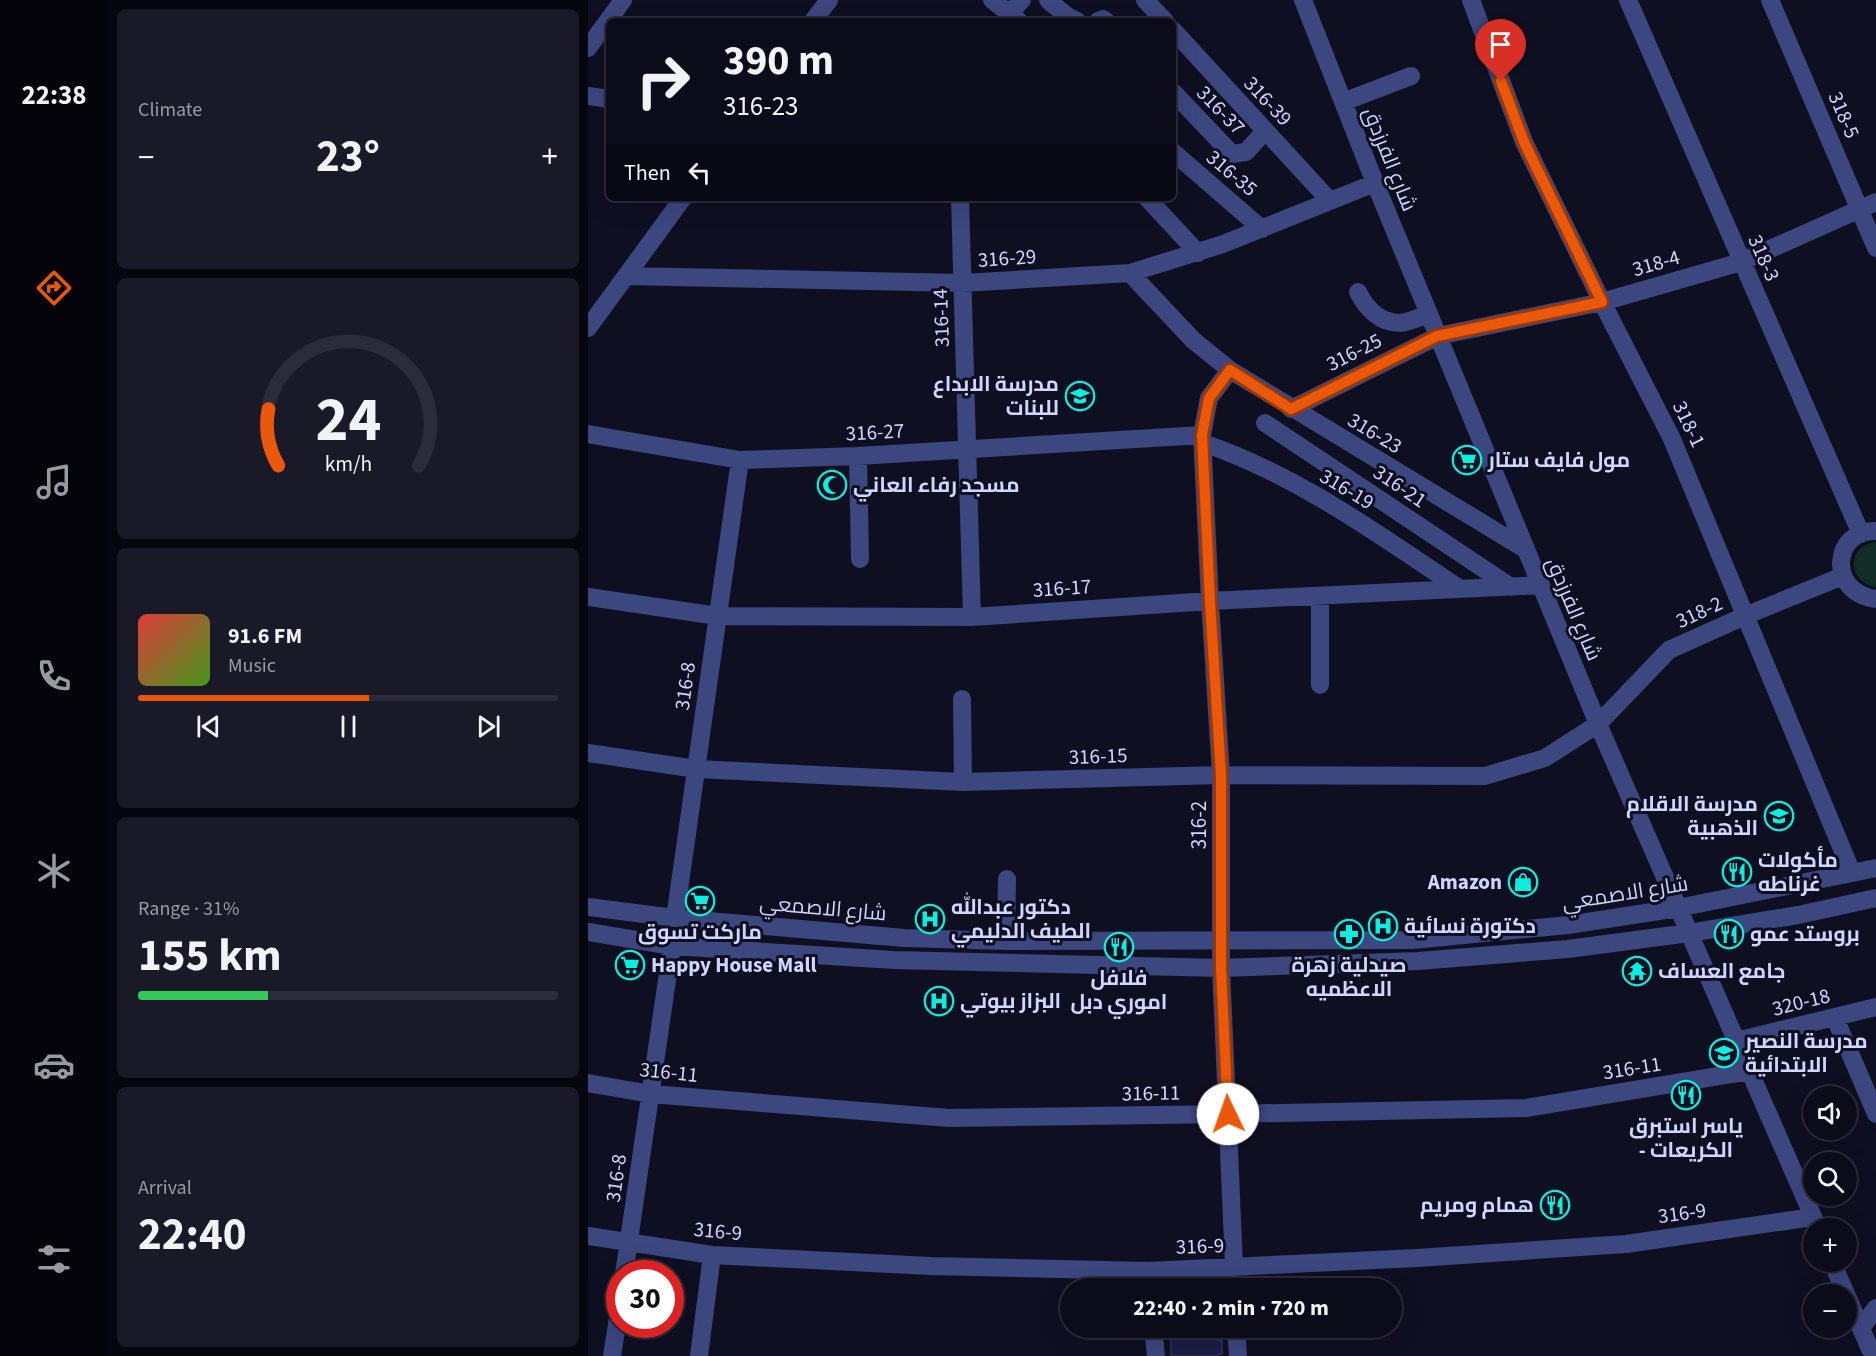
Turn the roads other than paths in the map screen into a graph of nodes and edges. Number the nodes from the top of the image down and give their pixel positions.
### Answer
1 (623, 0) edge
2 (829, 0) edge
3 (992, 0) edge
4 (1048, 0) edge
5 (1145, 0) edge
6 (1303, 0) edge
7 (1471, 0) edge
8 (1628, 0) edge
9 (1770, 0) edge
10 (1017, 11) edge
11 (610, 18) edge
12 (815, 18) edge
13 (1071, 18) edge
14 (1162, 18) edge
15 (606, 23) edge
16 (1176, 33) edge
17 (588, 48) edge
18 (1411, 76) dead end
19 (1176, 95) edge
20 (588, 96) edge
21 (606, 99) edge
22 (1343, 102) junction
23 (1265, 131) junction
24 (1176, 155) edge
25 (1375, 183) junction
26 (681, 201) edge
27 (960, 201) edge
28 (1151, 201) edge
29 (1330, 201) junction
30 (1868, 206) edge
31 (1262, 229) junction
32 (1876, 248) edge
33 (1198, 253) junction
34 (1741, 262) junction
35 (1130, 273) junction
36 (626, 276) junction
37 (962, 283) junction
38 (1358, 292) dead end
39 (1602, 302) junction
40 (1428, 314) junction
41 (588, 328) edge
42 (1437, 336) junction
43 (1230, 370) junction
44 (1291, 409) junction
45 (1265, 423) dead end
46 (588, 434) edge
47 (1203, 439) junction
48 (967, 450) junction
49 (858, 456) junction
50 (740, 460) junction
51 (1868, 533) edge
52 (1525, 549) junction
53 (860, 559) dead end
54 (1843, 576) junction
55 (1541, 585) junction
56 (1511, 587) junction
57 (1460, 589) junction
58 (1320, 596) junction
59 (588, 597) edge
60 (1876, 599) edge
61 (1210, 601) junction
62 (1747, 615) junction
63 (718, 616) junction
64 (972, 617) junction
65 (1320, 685) dead end
66 (962, 699) dead end
67 (1598, 724) junction
68 (588, 753) edge
69 (696, 769) junction
70 (1221, 775) junction
71 (963, 782) junction
72 (1876, 868) edge
73 (1852, 873) junction
74 (1007, 879) dead end
75 (1875, 901) edge
76 (588, 907) edge
77 (1678, 908) junction
78 (675, 918) junction
79 (588, 932) edge
80 (1689, 933) junction
81 (1006, 941) junction
82 (1221, 941) junction
83 (672, 946) junction
84 (1221, 968) junction
85 (1876, 1007) edge
86 (1835, 1017) junction
87 (1736, 1041) junction
88 (1749, 1071) junction
89 (588, 1083) edge
90 (651, 1094) junction
91 (1228, 1114) junction
92 (1876, 1114) edge
93 (1814, 1218) edge
94 (1803, 1224) edge
95 (588, 1236) edge
96 (629, 1243) junction
97 (712, 1255) junction
98 (626, 1260) edge
99 (1234, 1267) junction
100 (1836, 1272) edge
101 (1118, 1278) edge
102 (1162, 1278) edge
103 (1235, 1278) edge
104 (1876, 1308) edge
105 (1861, 1328) junction
106 (615, 1338) edge
107 (1154, 1338) edge
108 (1237, 1338) edge
109 (1872, 1348) edge
110 (612, 1356) edge
111 (699, 1356) edge
112 (1156, 1356) edge
113 (1238, 1356) edge

1 - 11 street
2 - 12 street
3 - 10 street
4 - 13 street
5 - 14 street
6 - 22 street, شارع الفرزدق
7 - 39 street, 318-1
8 - 34 street, 318-3
9 - 30 street, 318-5
15 - 17 street
16 - 23 street, 316-39
18 - 22 street
19 - 23 street, 316-37
20 - 21 street
22 - 25 street, شارع الفرزدق
23 - 29 street, 316-39
24 - 31 street, 316-35
25 - 29 street, 316-29
25 - 40 street, شارع الفرزدق
26 - 36 street
27 - 37 street, 316-14
28 - 33 street
29 - 31 street, 316-29
30 - 32 street, 318-5
30 - 34 street, 318-4
31 - 33 street, 316-29
33 - 35 street, 316-29
34 - 39 street, 318-4
34 - 51 street, 318-3
35 - 37 street, 316-29
35 - 43 street, 316-23
36 - 37 street, 316-29
36 - 41 street
37 - 48 street, 316-14
38 - 40 street
39 - 42 street, 318-4
39 - 62 street, 318-1
40 - 42 street, شارع الفرزدق
42 - 44 street, 316-25
42 - 52 street, شارع الفرزدق
43 - 44 street, 316-23
43 - 47 street, 316-2
44 - 52 street, 316-23
45 - 56 street, 316-21
46 - 50 street, 316-27
47 - 48 street, 316-27
47 - 57 street, 316-19
47 - 61 street, 316-2
48 - 49 street, 316-27
48 - 64 street, 316-14
49 - 50 street, 316-27
49 - 53 street
50 - 63 street, 316-8
51 - 54 street
52 - 55 street, شارع الفرزدق
54 - 60 street
54 - 62 street, 318-2
55 - 56 street, 316-17
55 - 67 street, شارع الفرزدق
56 - 57 street, 316-17
57 - 58 street, 316-17
58 - 61 street, 316-17
58 - 65 street
59 - 63 street, 316-17
61 - 64 street, 316-17
61 - 70 street, 316-2
62 - 67 street, 318-2
62 - 73 street, 318-1
63 - 64 street, 316-17
63 - 69 street, 316-8
66 - 71 street
67 - 70 street, 316-15
67 - 77 street, شارع الفرزدق
68 - 69 street, 316-15
69 - 71 street, 316-15
69 - 78 street, 316-8
70 - 71 street, 316-15
70 - 82 street, 316-2
72 - 73 street, شارع الاصمعي
73 - 77 street, شارع الاصمعي
74 - 81 street
75 - 80 street
76 - 78 street, شارع الاصمعي
77 - 80 street, شارع الفرزدق
77 - 82 street, شارع الاصمعي
78 - 81 street, شارع الاصمعي
79 - 83 street
80 - 84 street
80 - 87 street, شارع الفرزدق
81 - 82 street, شارع الاصمعي
82 - 84 street, 316-2
83 - 84 street
83 - 90 street, 316-8
84 - 91 street, 316-2
85 - 86 street, 320-18
86 - 87 street, 320-18
86 - 92 street
87 - 88 street, شارع الفرزدق
88 - 91 street, 316-11
88 - 93 street, شارع الفرزدق
89 - 90 street, 316-11
90 - 91 street, 316-11
90 - 96 street, 316-8
91 - 99 street, 316-2
94 - 99 street, 316-9
95 - 96 street, 316-9
96 - 97 street, 316-9
96 - 98 street, 316-8
97 - 101 street, 316-9
97 - 111 street
99 - 102 street, 316-9
99 - 103 street, 316-2
100 - 105 street
104 - 105 street
105 - 109 street
106 - 110 street
107 - 112 street
108 - 113 street

